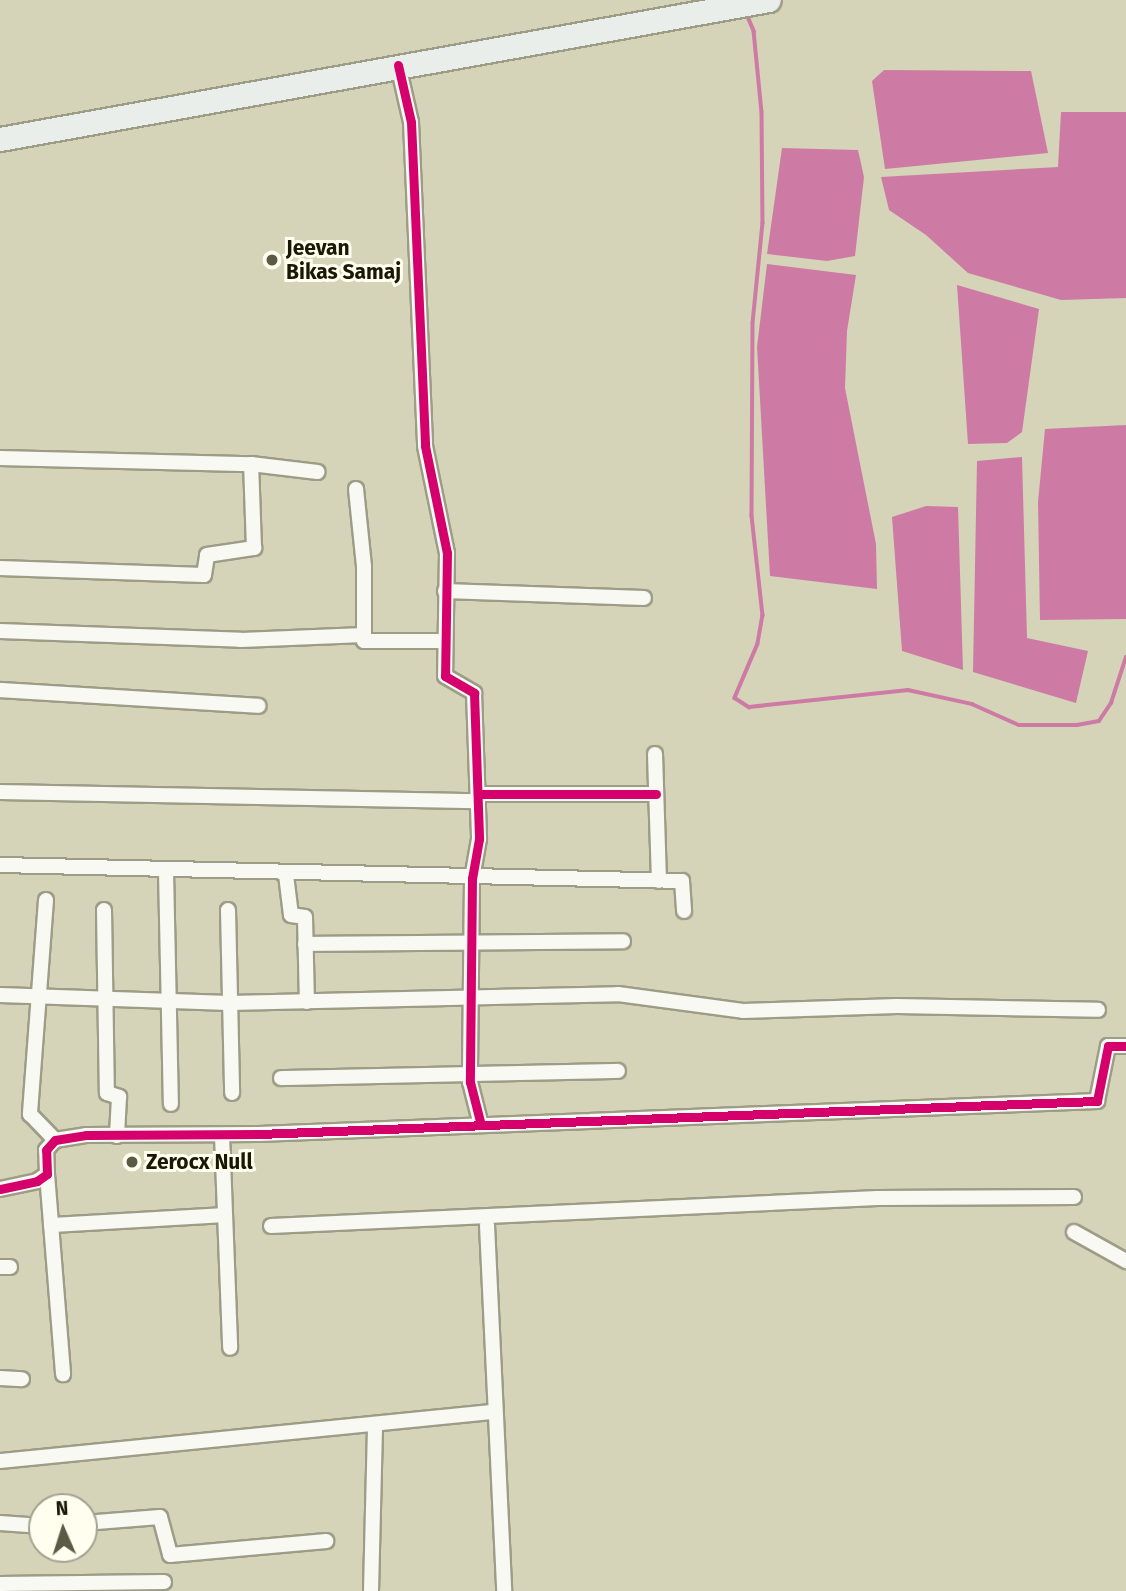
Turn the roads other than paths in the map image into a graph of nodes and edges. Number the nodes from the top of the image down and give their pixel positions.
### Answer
1 (763, 1) edge
2 (398, 65) junction
3 (0, 139) edge
4 (0, 458) edge
5 (251, 464) junction
6 (318, 472) dead end
7 (356, 489) dead end
8 (0, 568) edge
9 (445, 591) junction
10 (644, 598) dead end
11 (0, 631) edge
12 (364, 635) junction
13 (445, 641) junction
14 (0, 690) edge
15 (259, 706) dead end
16 (654, 754) dead end
17 (0, 792) edge
18 (656, 794) junction
19 (478, 798) junction
20 (0, 865) edge
21 (166, 871) junction
22 (286, 875) junction
23 (472, 878) junction
24 (659, 881) junction
25 (46, 900) dead end
26 (104, 909) dead end
27 (228, 910) dead end
28 (684, 911) dead end
29 (623, 941) dead end
30 (304, 944) junction
31 (470, 944) junction
32 (0, 995) edge
33 (38, 999) junction
34 (103, 1000) junction
35 (167, 1001) junction
36 (473, 1001) junction
37 (307, 1002) junction
38 (229, 1003) junction
39 (1098, 1010) dead end
40 (1126, 1046) edge
41 (618, 1071) dead end
42 (470, 1073) junction
43 (281, 1078) dead end
44 (232, 1093) dead end
45 (171, 1104) dead end
46 (481, 1125) junction
47 (222, 1135) junction
48 (117, 1136) junction
49 (55, 1140) junction
50 (47, 1174) junction
51 (0, 1189) edge
52 (1074, 1197) dead end
53 (223, 1215) junction
54 (487, 1224) dead end
55 (51, 1225) junction
56 (271, 1226) dead end
57 (1074, 1232) dead end
58 (1126, 1261) edge
59 (230, 1348) dead end
60 (63, 1374) dead end
61 (0, 1378) edge
62 (22, 1378) dead end
63 (495, 1412) junction
64 (375, 1424) junction
65 (0, 1461) edge
66 (98, 1522) edge
67 (0, 1523) edge
68 (28, 1525) edge
69 (326, 1541) dead end
70 (164, 1582) dead end
71 (0, 1584) edge
72 (371, 1591) edge
73 (504, 1591) edge

1 - 2 main road
2 - 3 main road
2 - 9 street
4 - 5 street
5 - 6 street
5 - 8 street
7 - 12 street
9 - 10 street
9 - 13 street
11 - 12 street
12 - 13 street
13 - 19 street
14 - 15 street
16 - 18 street
17 - 19 street
18 - 19 street
18 - 24 street
19 - 23 street
20 - 21 street
21 - 22 street
21 - 35 street
22 - 23 street
22 - 30 street
23 - 24 street
23 - 31 street
24 - 28 street
25 - 33 street
26 - 34 street
27 - 38 street
29 - 31 street
30 - 31 street
30 - 37 street
31 - 36 street
32 - 33 street
33 - 34 street
33 - 49 street
34 - 35 street
34 - 48 street
35 - 38 street
35 - 45 street
36 - 37 street
36 - 39 street
36 - 42 street
37 - 38 street
38 - 44 street
40 - 46 street
41 - 42 street
42 - 43 street
42 - 46 street
46 - 47 street
47 - 48 street
47 - 53 street
48 - 49 street
49 - 50 street
50 - 51 street
50 - 55 street
52 - 56 street
53 - 55 street
53 - 59 street
54 - 63 street
55 - 60 street
57 - 58 street
61 - 62 street
63 - 64 street
63 - 73 street
64 - 65 street
64 - 72 street
66 - 69 street
67 - 68 street
70 - 71 street

